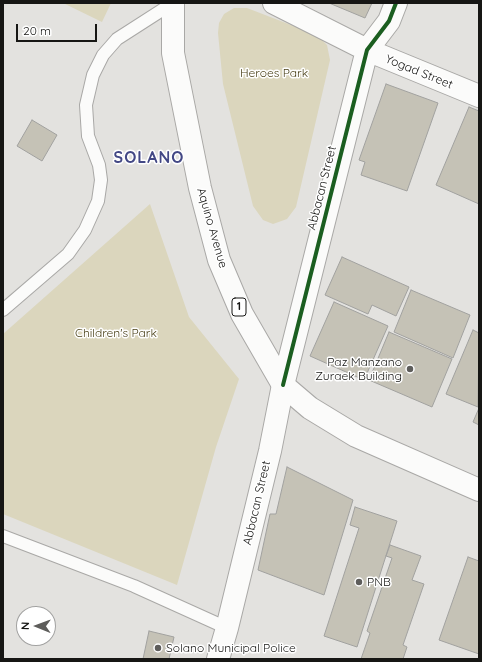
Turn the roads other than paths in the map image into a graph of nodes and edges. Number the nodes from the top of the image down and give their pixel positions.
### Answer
1 (173, 3) edge
2 (274, 3) edge
3 (396, 3) edge
4 (367, 50) junction
5 (479, 96) edge
6 (3, 310) edge
7 (283, 385) junction
8 (479, 490) edge
9 (3, 536) edge
10 (228, 628) junction
11 (218, 659) edge

1 - 6 lane
1 - 7 main road, Aquino Avenue / 1
2 - 4 main road, Yogad Street
3 - 4 main road, Abbacan Street
4 - 5 main road, Yogad Street
4 - 7 main road, Abbacan Street
7 - 8 main road, Aquino Avenue / 1
7 - 10 main road, Abbacan Street
9 - 10 lane
10 - 11 main road, Abbacan Street

